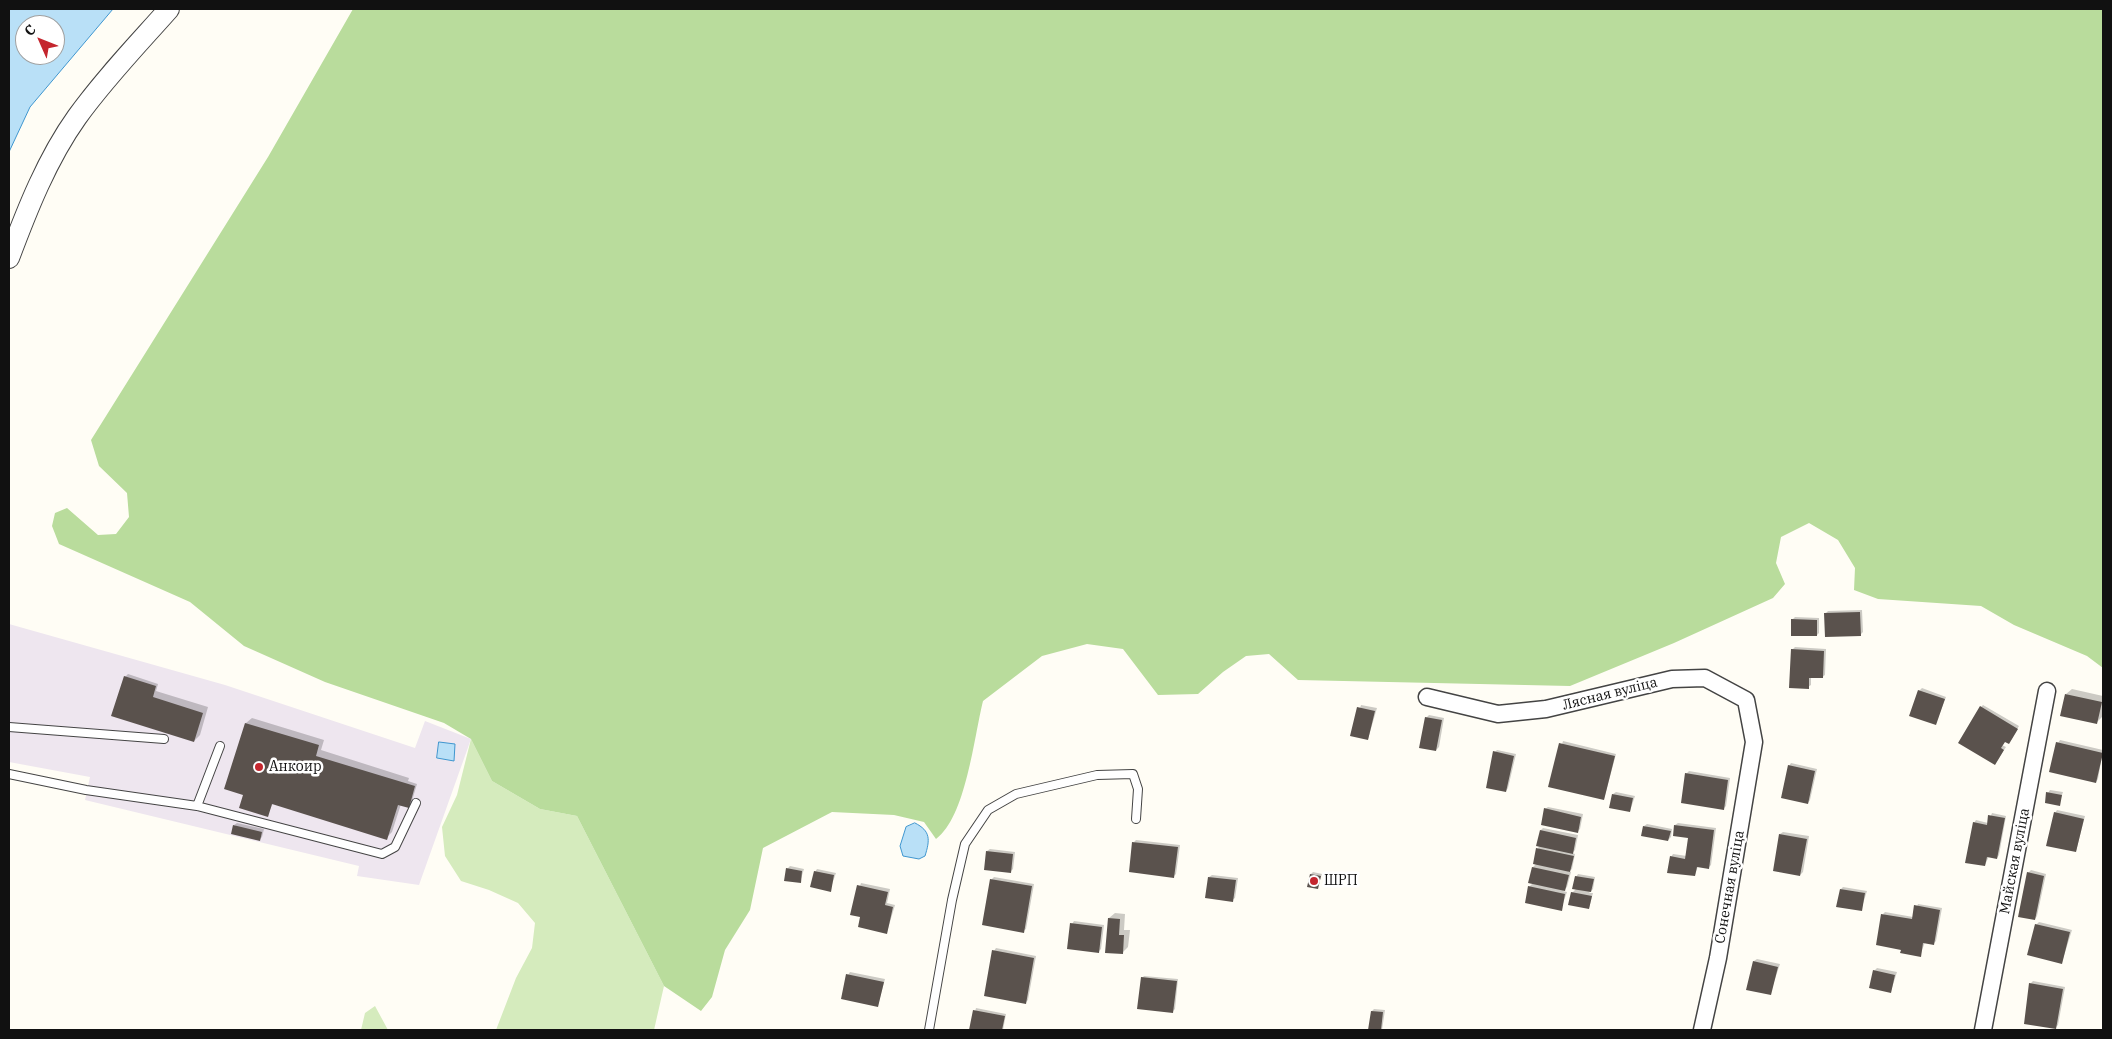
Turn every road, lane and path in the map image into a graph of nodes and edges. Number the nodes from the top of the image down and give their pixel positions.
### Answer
1 (169, 9) edge
2 (9, 258) edge
3 (2047, 691) dead end
4 (1428, 697) dead end
5 (9, 727) edge
6 (164, 739) dead end
7 (1754, 742) joint
8 (220, 746) dead end
9 (9, 774) edge
10 (416, 803) dead end
11 (197, 806) junction
12 (1136, 819) dead end
13 (929, 1030) edge
14 (1702, 1030) edge
15 (1983, 1030) edge

1 - 2 street
3 - 15 street, Майская вуліца
4 - 7 street, Лясная вуліца
5 - 6 lane
7 - 14 street, Сонечная вуліца
8 - 11 lane
9 - 11 lane
10 - 11 lane
12 - 13 lane

